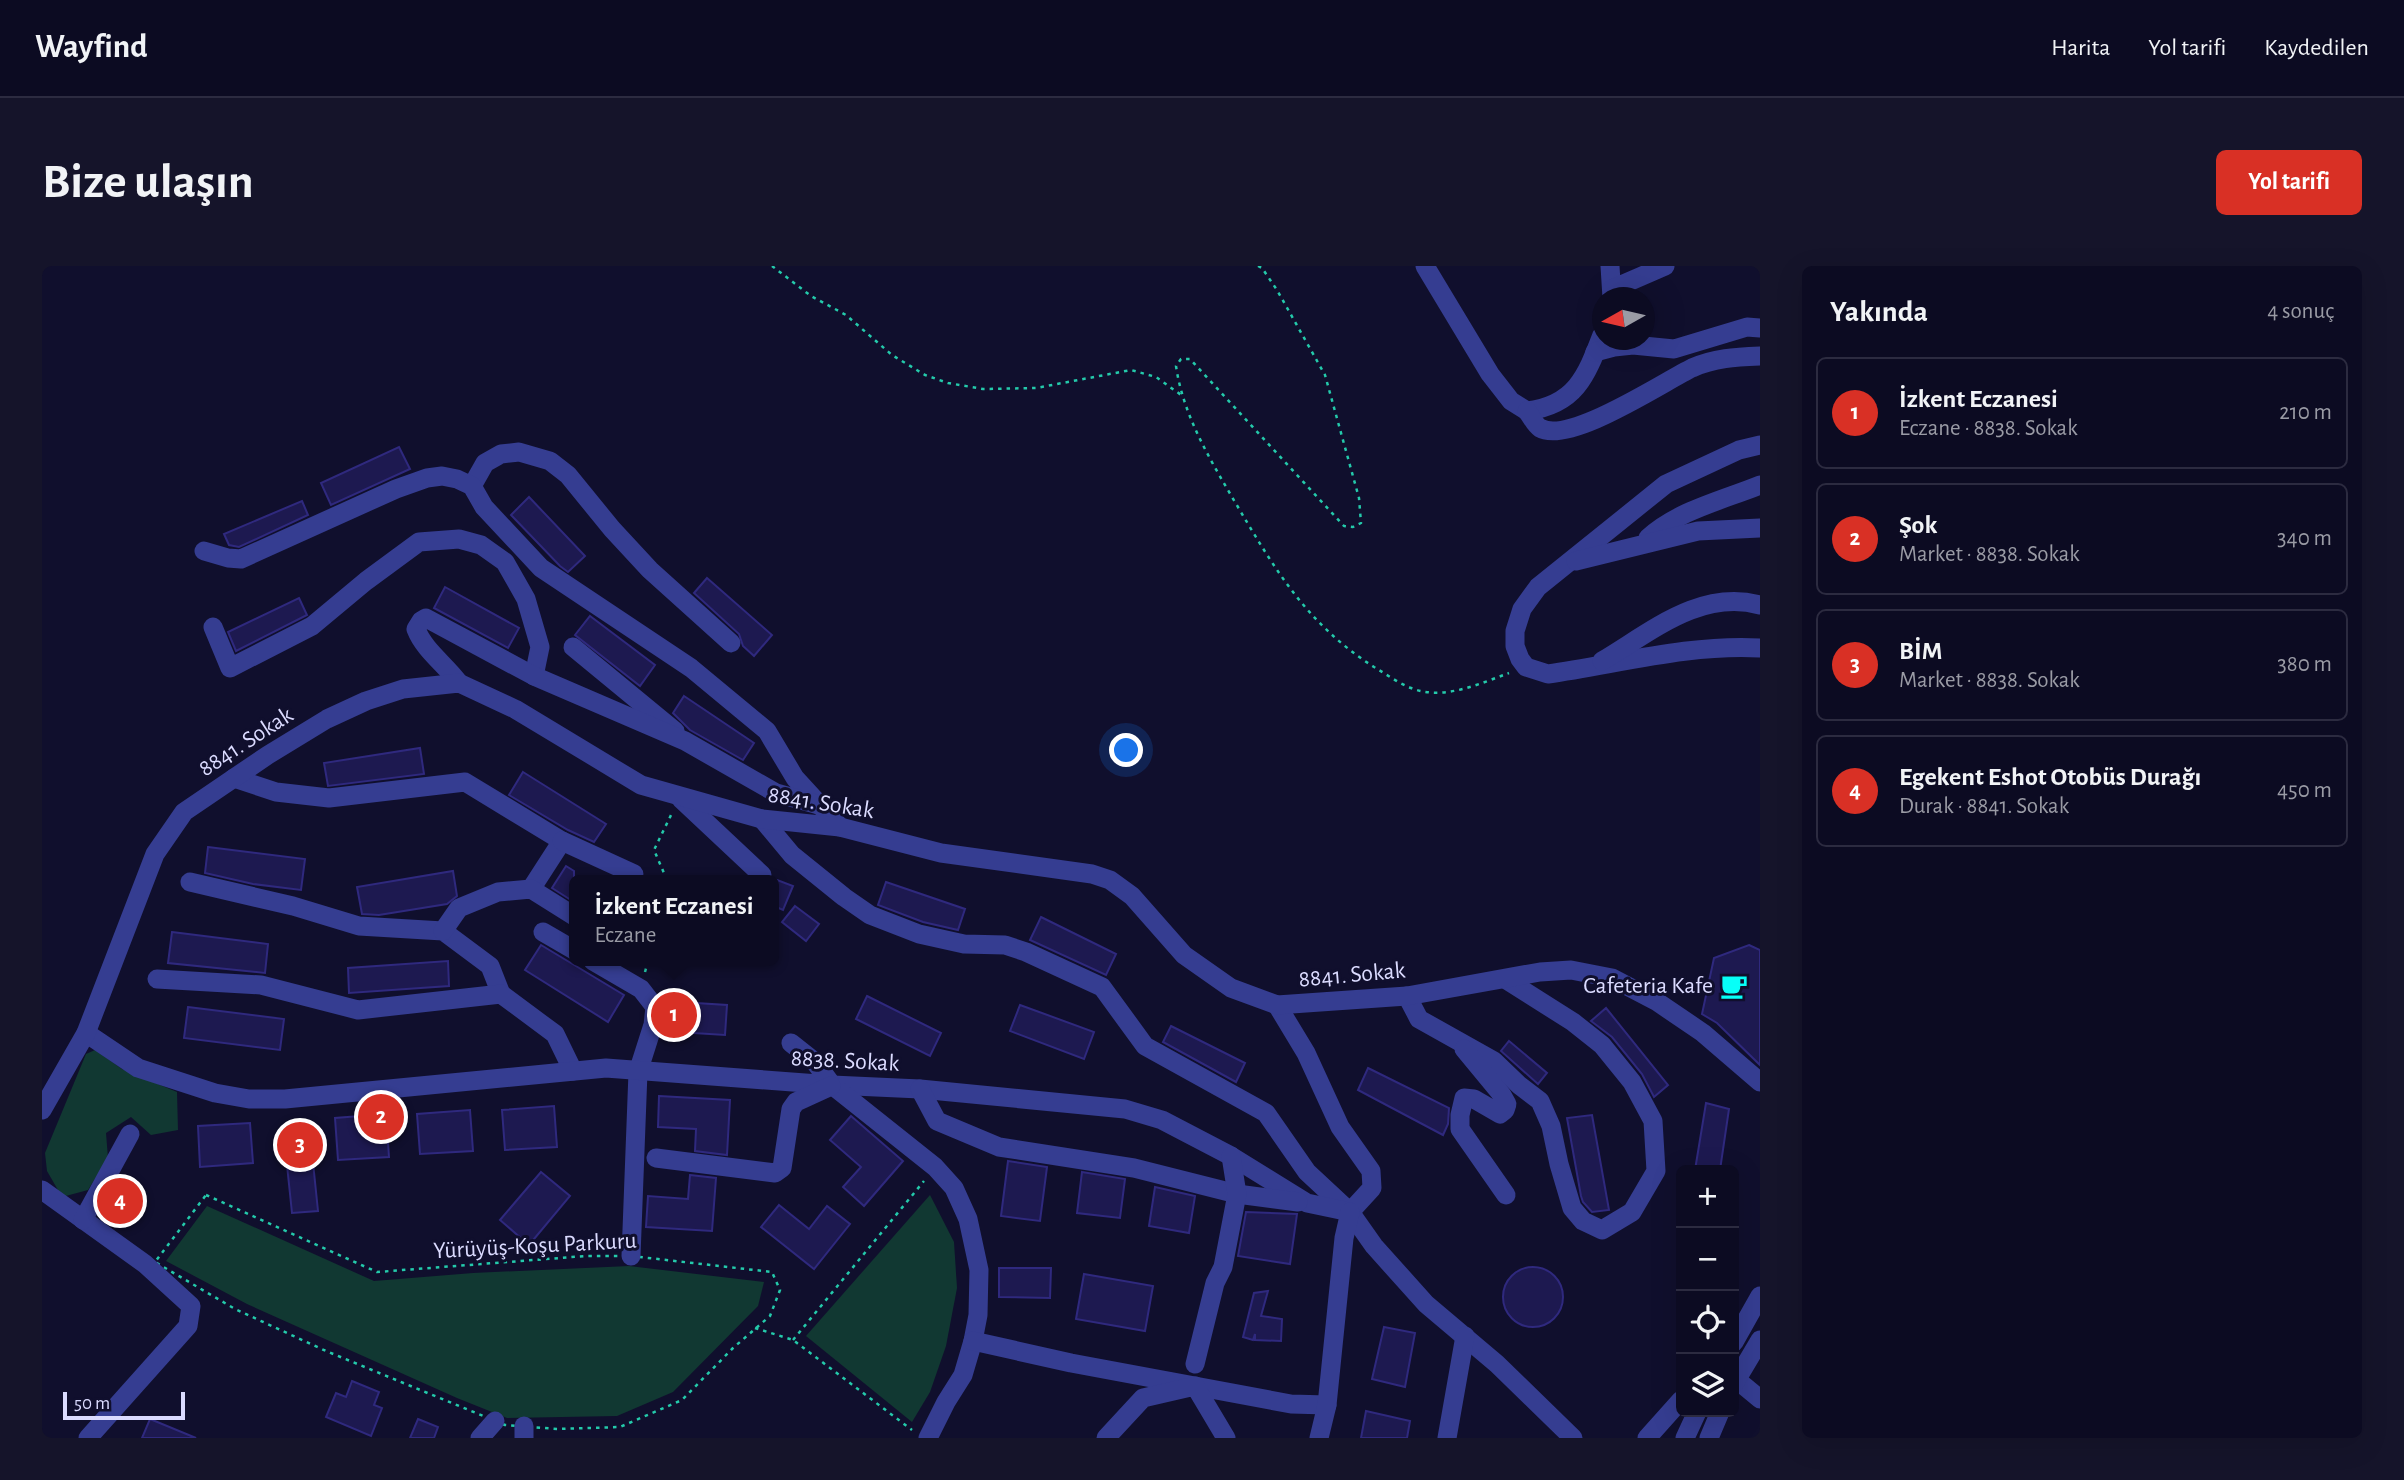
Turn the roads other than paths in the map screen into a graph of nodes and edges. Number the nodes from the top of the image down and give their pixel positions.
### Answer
1 (1425, 266) edge
2 (1610, 266) edge
3 (1665, 266) edge
4 (1612, 287) edge
5 (1624, 287) edge
6 (1760, 328) edge
7 (1655, 347) edge
8 (1596, 350) edge
9 (1760, 356) edge
10 (1527, 411) junction
11 (1760, 444) edge
12 (1760, 485) edge
13 (472, 486) junction
14 (1760, 528) edge
15 (1643, 543) junction
16 (204, 551) dead end
17 (1571, 562) junction
18 (1760, 605) edge
19 (213, 627) dead end
20 (731, 643) dead end
21 (573, 647) dead end
22 (1760, 648) edge
23 (1595, 666) junction
24 (534, 676) junction
25 (459, 683) junction
26 (685, 741) junction
27 (234, 778) junction
28 (678, 796) junction
29 (820, 806) junction
30 (762, 819) junction
31 (839, 827) junction
32 (562, 841) junction
33 (634, 874) dead end
34 (762, 875) dead end
35 (190, 882) dead end
36 (531, 889) junction
37 (569, 913) edge
38 (443, 930) junction
39 (543, 932) dead end
40 (569, 947) edge
41 (602, 966) edge
42 (157, 979) dead end
43 (1505, 979) junction
44 (501, 994) junction
45 (1407, 996) junction
46 (1277, 1005) junction
47 (86, 1033) junction
48 (1455, 1039) junction
49 (791, 1043) dead end
50 (573, 1071) junction
51 (638, 1072) junction
52 (1760, 1082) edge
53 (832, 1085) junction
54 (920, 1089) junction
55 (42, 1110) edge
56 (130, 1134) dead end
57 (1231, 1156) junction
58 (656, 1158) dead end
59 (42, 1190) edge
60 (1237, 1194) junction
61 (1506, 1195) dead end
62 (1307, 1203) junction
63 (1350, 1212) junction
64 (83, 1220) junction
65 (631, 1256) road end
66 (1760, 1296) edge
67 (1739, 1333) edge
68 (1465, 1336) junction
69 (973, 1341) junction
70 (1759, 1346) edge
71 (1195, 1364) dead end
72 (1739, 1376) edge
73 (1739, 1385) edge
74 (1195, 1386) junction
75 (1760, 1399) edge
76 (1327, 1405) junction
77 (1676, 1406) edge
78 (1695, 1417) edge
79 (1718, 1417) edge
80 (495, 1421) road end
81 (920, 1434) edge
82 (88, 1438) edge
83 (480, 1438) edge
84 (1106, 1438) edge
85 (1226, 1438) edge
86 (1319, 1438) edge
87 (1447, 1438) edge
88 (1573, 1438) edge
89 (1647, 1438) edge
90 (1685, 1438) edge
91 (1709, 1438) edge

1 - 10 street
2 - 4 street
3 - 5 street
6 - 7 street
8 - 10 street
9 - 10 street
11 - 17 street
12 - 15 street
13 - 16 street
13 - 20 street
13 - 29 street
14 - 15 street
15 - 17 street
17 - 23 street
18 - 23 street
19 - 24 street
21 - 26 street
22 - 23 street
24 - 25 street
24 - 26 street
25 - 27 street, 8841. Sokak
25 - 28 street, 8841. Sokak
26 - 29 street
27 - 32 street
27 - 47 street, 8841. Sokak
28 - 30 street, 8841. Sokak
28 - 34 street
29 - 31 street
30 - 31 street, 8841. Sokak
30 - 63 street
31 - 46 street, 8841. Sokak
32 - 33 street
32 - 36 street
35 - 38 street
36 - 37 street
36 - 38 street
38 - 44 street
39 - 40 street
41 - 51 street
42 - 44 street
43 - 45 street, 8841. Sokak
43 - 48 street
43 - 52 street, 8841. Sokak
44 - 50 street
45 - 46 street, 8841. Sokak
45 - 48 street
46 - 63 street
47 - 50 street, 8838. Sokak
47 - 55 street, 8841. Sokak
48 - 61 street
49 - 53 street
50 - 51 street, 8838. Sokak
51 - 53 street, 8838. Sokak
51 - 65 street
53 - 54 street, 8838. Sokak
53 - 58 street
53 - 69 street
54 - 57 street, 8838. Sokak
54 - 60 street
56 - 64 street
57 - 60 street
57 - 62 street, 8838. Sokak
59 - 64 street
60 - 62 street
60 - 71 street
62 - 63 street, 8838. Sokak
63 - 68 street
63 - 76 street
64 - 82 street
66 - 67 street
68 - 87 street
68 - 88 street
69 - 74 street
69 - 81 street
70 - 72 street
73 - 75 street
74 - 76 street
74 - 84 street
74 - 85 street
76 - 86 street
77 - 89 street
78 - 90 street
79 - 91 street
80 - 83 street

